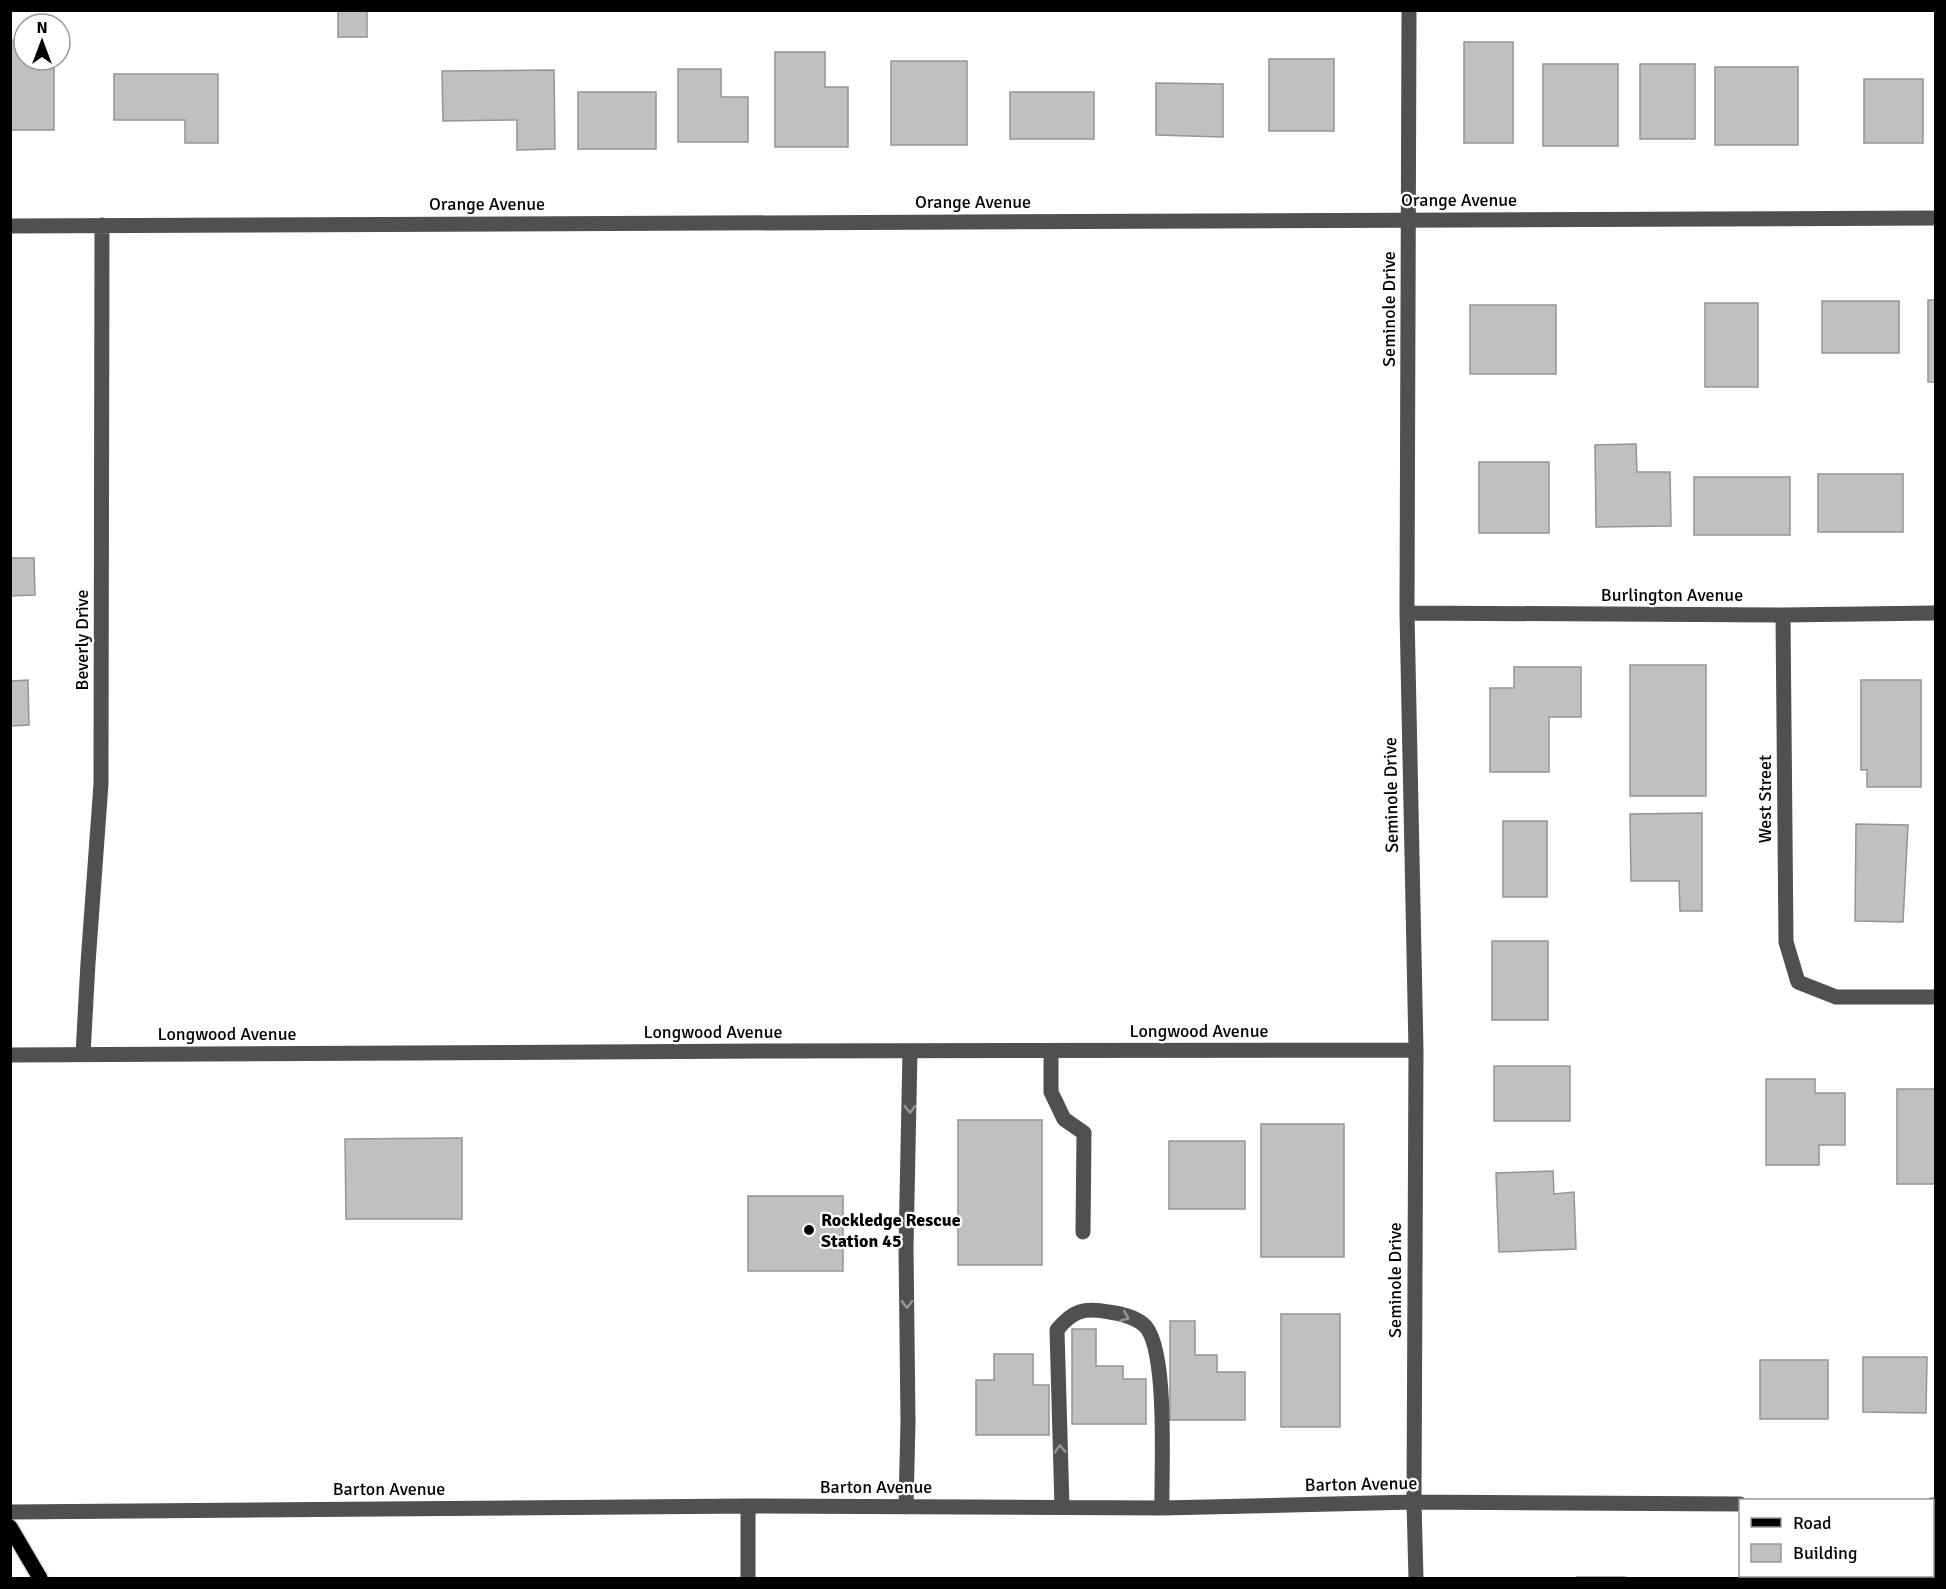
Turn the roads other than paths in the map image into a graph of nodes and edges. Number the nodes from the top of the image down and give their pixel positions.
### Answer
1 (1409, 10) edge
2 (1935, 218) edge
3 (1408, 220) junction
4 (102, 225) junction
5 (10, 226) edge
6 (1407, 613) junction
7 (1935, 613) edge
8 (1784, 615) junction
9 (1935, 997) edge
10 (1416, 1050) junction
11 (910, 1051) junction
12 (1052, 1051) junction
13 (83, 1054) junction
14 (10, 1055) edge
15 (1083, 1232) dead end
16 (1414, 1502) junction
17 (1739, 1504) edge
18 (748, 1506) junction
19 (906, 1507) junction
20 (1062, 1507) junction
21 (1162, 1508) junction
22 (10, 1512) edge
23 (10, 1527) edge
24 (40, 1578) edge
25 (748, 1578) edge
26 (1416, 1578) edge

1 - 3 street, Seminole Drive
2 - 3 street, Orange Avenue
3 - 4 street, Orange Avenue
3 - 6 street, Seminole Drive
4 - 5 street, Orange Avenue
4 - 13 street, Beverly Drive
6 - 8 street, Burlington Avenue
6 - 10 street, Seminole Drive
7 - 8 street, Burlington Avenue
8 - 9 street, West Street
10 - 12 street, Longwood Avenue
10 - 16 street, Seminole Drive
11 - 12 street, Longwood Avenue
11 - 13 street, Longwood Avenue
11 -> 19 street
12 - 15 street
13 - 14 street, Longwood Avenue
16 - 17 street, Barton Avenue
16 - 21 street, Barton Avenue
16 - 26 street, Seminole Drive
18 - 19 street, Barton Avenue
18 - 22 street, Barton Avenue
18 - 25 street
19 - 20 street, Barton Avenue
20 - 21 street, Barton Avenue
20 -> 21 street
23 - 24 main road

